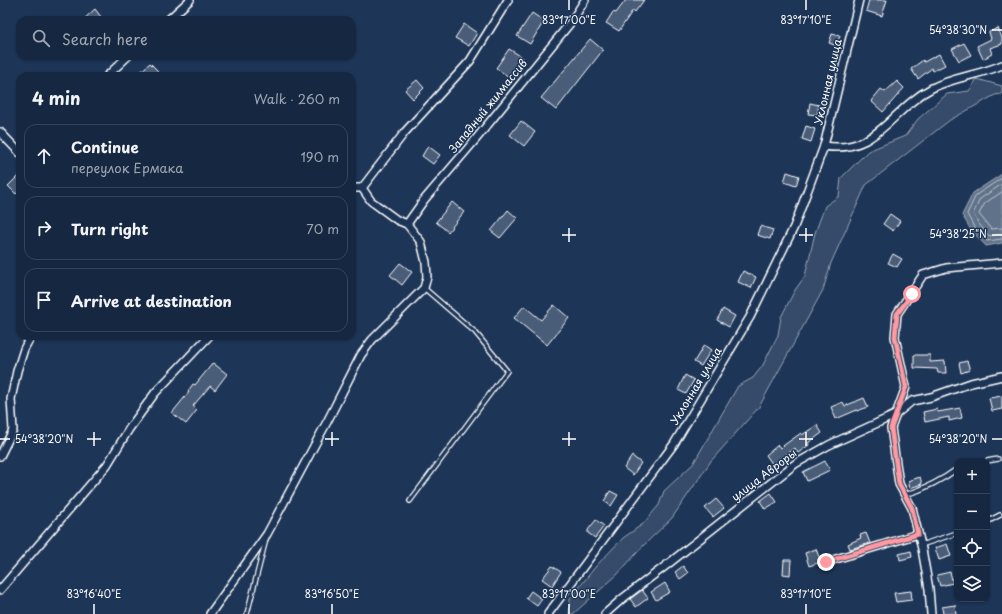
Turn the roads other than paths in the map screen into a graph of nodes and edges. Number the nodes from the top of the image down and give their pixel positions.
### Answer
1 (190, 0) edge
2 (508, 0) edge
3 (585, 0) edge
4 (858, 0) edge
5 (172, 16) edge
6 (124, 60) edge
7 (1002, 65) edge
8 (112, 72) edge
9 (0, 132) edge
10 (824, 146) junction
11 (16, 149) edge
12 (356, 188) edge
13 (362, 188) junction
14 (407, 224) junction
15 (1002, 263) edge
16 (424, 288) junction
17 (29, 340) edge
18 (204, 340) edge
19 (1002, 376) edge
20 (895, 415) junction
21 (0, 456) edge
22 (998, 459) dead end
23 (990, 460) edge
24 (954, 471) edge
25 (905, 495) junction
26 (410, 501) dead end
27 (1000, 515) dead end
28 (990, 520) edge
29 (267, 534) junction
30 (918, 534) junction
31 (954, 534) edge
32 (921, 545) junction
33 (826, 562) dead end
34 (0, 590) edge
35 (210, 614) edge
36 (247, 614) edge
37 (548, 614) edge
38 (605, 614) edge
39 (931, 614) edge

1 - 5 street
2 - 13 street
3 - 14 street, Западный жилмассив
4 - 10 street, Уклонная улица
6 - 8 street
7 - 10 street
9 - 11 street
10 - 37 street, Уклонная улица
12 - 13 street
13 - 14 street
14 - 16 street
15 - 20 street
16 - 26 lane
16 - 29 street
17 - 21 street
18 - 34 street
19 - 20 street, улица Авроры
20 - 25 street
20 - 38 street, улица Авроры
22 - 23 lane
24 - 25 lane
25 - 30 street
27 - 28 lane
29 - 35 street
29 - 36 lane
30 - 32 street
30 - 33 street
31 - 32 lane
32 - 39 street

